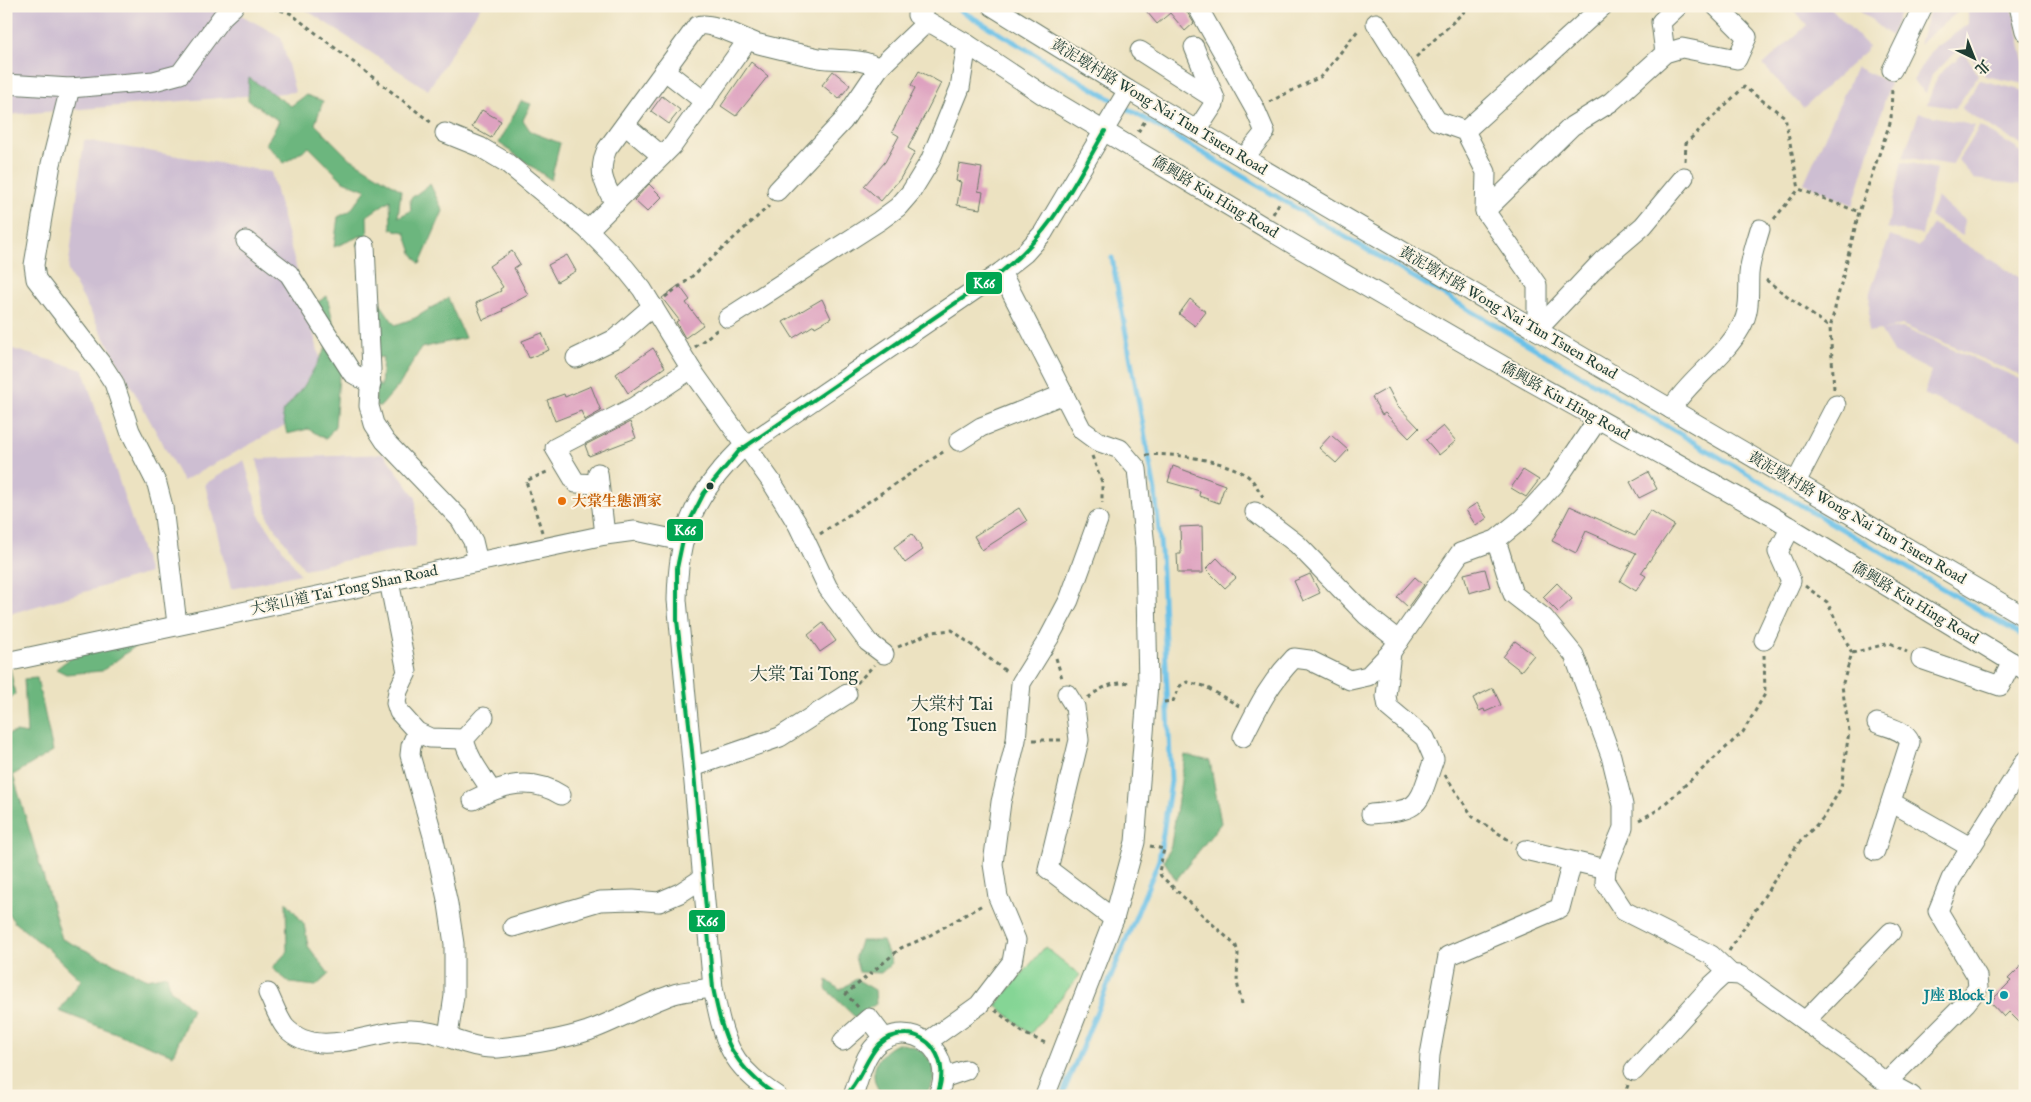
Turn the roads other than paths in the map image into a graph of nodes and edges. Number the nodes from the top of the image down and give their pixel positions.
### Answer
1 (234, 6) edge
2 (992, 6) edge
3 (1197, 6) edge
4 (1603, 6) edge
5 (1678, 6) edge
6 (1716, 6) edge
7 (1923, 6) edge
8 (2019, 6) edge
9 (1370, 23) road end
10 (2025, 31) edge
11 (748, 41) junction
12 (967, 44) junction
13 (1194, 47) dead end
14 (1140, 51) dead end
15 (1665, 53) junction
16 (879, 68) junction
17 (664, 70) junction
18 (1892, 70) road end
19 (6, 84) edge
20 (70, 88) junction
21 (1128, 90) junction
22 (1214, 99) junction
23 (705, 102) junction
24 (625, 125) junction
25 (1105, 130) junction
26 (1197, 130) junction
27 (1465, 131) junction
28 (445, 133) road end
29 (662, 156) junction
30 (1244, 158) junction
31 (1684, 177) road end
32 (777, 191) road end
33 (615, 204) junction
34 (1485, 211) junction
35 (1760, 229) dead end
36 (588, 230) junction
37 (246, 240) dead end
38 (365, 246) dead end
39 (1001, 272) junction
40 (653, 306) junction
41 (728, 318) road end
42 (1537, 330) junction
43 (576, 358) dead end
44 (687, 363) junction
45 (371, 384) junction
46 (1064, 394) junction
47 (1836, 405) road end
48 (1671, 409) junction
49 (1598, 419) junction
50 (959, 441) road end
51 (745, 446) junction
52 (1796, 482) junction
53 (1259, 515) road end
54 (1098, 520) road end
55 (1791, 527) junction
56 (605, 535) junction
57 (1496, 540) junction
58 (682, 541) junction
59 (478, 562) junction
60 (388, 581) junction
61 (2025, 617) edge
62 (178, 624) junction
63 (1764, 640) road end
64 (1395, 646) junction
65 (884, 654) road end
66 (1921, 659) road end
67 (6, 662) edge
68 (2018, 666) edge
69 (847, 694) road end
70 (1071, 701) road end
71 (484, 717) dead end
72 (1877, 723) dead end
73 (417, 732) junction
74 (1244, 737) dead end
75 (464, 739) junction
76 (2025, 761) edge
77 (694, 767) junction
78 (491, 790) junction
79 (561, 795) dead end
80 (473, 800) dead end
81 (1891, 802) junction
82 (1371, 814) dead end
83 (1970, 846) junction
84 (1525, 850) road end
85 (1875, 851) dead end
86 (1572, 862) junction
87 (1606, 869) junction
88 (703, 878) junction
89 (1114, 918) junction
90 (513, 927) dead end
91 (1891, 932) dead end
92 (1726, 969) junction
93 (713, 988) junction
94 (268, 993) dead end
95 (1805, 1021) junction
96 (448, 1036) junction
97 (885, 1039) junction
98 (843, 1041) dead end
99 (927, 1042) junction
100 (966, 1070) dead end
101 (1634, 1071) dead end
102 (1887, 1082) junction
103 (940, 1087) edge
104 (858, 1088) edge
105 (777, 1096) edge
106 (1045, 1096) edge
107 (1427, 1096) edge
108 (1912, 1096) edge

1 - 20 street
2 - 21 street, 黃泥墩村路 Wong Nai Tun Tsuen Road
3 - 30 street
4 - 27 street
5 - 15 street
6 - 15 street
7 - 18 street
8 - 10 street
9 - 27 street
11 - 16 street
11 - 17 street
11 - 23 street
12 - 16 street, 僑興路 Kiu Hing Road
12 - 25 street, 僑興路 Kiu Hing Road
12 - 41 street
13 - 22 street
14 - 22 street
15 - 34 street
16 - 32 street
17 - 23 street
17 - 24 street
19 - 20 street
20 - 62 street
21 - 25 street
21 - 26 street, 黃泥墩村路 Wong Nai Tun Tsuen Road
22 - 26 street
23 - 29 street
24 - 29 street
24 - 33 street
25 - 39 street
25 - 49 street, 僑興路 Kiu Hing Road
26 - 30 street, 黃泥墩村路 Wong Nai Tun Tsuen Road
27 - 34 street
28 - 36 street
29 - 33 street
30 - 42 street, 黃泥墩村路 Wong Nai Tun Tsuen Road
31 - 42 street
33 - 36 street
34 - 42 street
35 - 48 street
36 - 40 street
37 - 45 street
38 - 45 street
39 - 46 street
39 - 51 street
40 - 43 street
40 - 44 street
42 - 48 street, 黃泥墩村路 Wong Nai Tun Tsuen Road
44 - 51 street
44 - 56 street
45 - 59 street
46 - 50 street
46 - 89 street
47 - 52 street
48 - 52 street, 黃泥墩村路 Wong Nai Tun Tsuen Road
49 - 55 street, 僑興路 Kiu Hing Road
49 - 57 street
51 - 58 street
51 - 65 street
52 - 61 street, 黃泥墩村路 Wong Nai Tun Tsuen Road
53 - 64 street
54 - 99 street
55 - 63 street
55 - 68 street, 僑興路 Kiu Hing Road
56 - 58 street, 大棠山道 Tai Tong Shan Road
56 - 59 street, 大棠山道 Tai Tong Shan Road
57 - 64 street
57 - 87 street
58 - 77 street
59 - 60 street, 大棠山道 Tai Tong Shan Road
60 - 62 street, 大棠山道 Tai Tong Shan Road
60 - 73 street
62 - 67 street, 大棠山道 Tai Tong Shan Road
64 - 74 street
64 - 82 street
66 - 68 street
69 - 77 street
70 - 89 street
71 - 75 street
72 - 81 street
73 - 75 street
73 - 96 street
75 - 78 street
76 - 83 street
77 - 88 street
78 - 79 street
78 - 80 street
81 - 83 street
81 - 85 street
83 - 102 street
84 - 86 street
86 - 87 street
86 - 107 street
87 - 92 street
88 - 90 street
88 - 93 street
89 - 106 street
91 - 95 street
92 - 95 street
92 - 101 street
93 - 96 street
93 - 105 street
94 - 96 street
95 - 102 street
97 - 98 street
97 - 99 street
97 - 104 street
99 - 103 street
100 - 103 street
102 - 108 street

